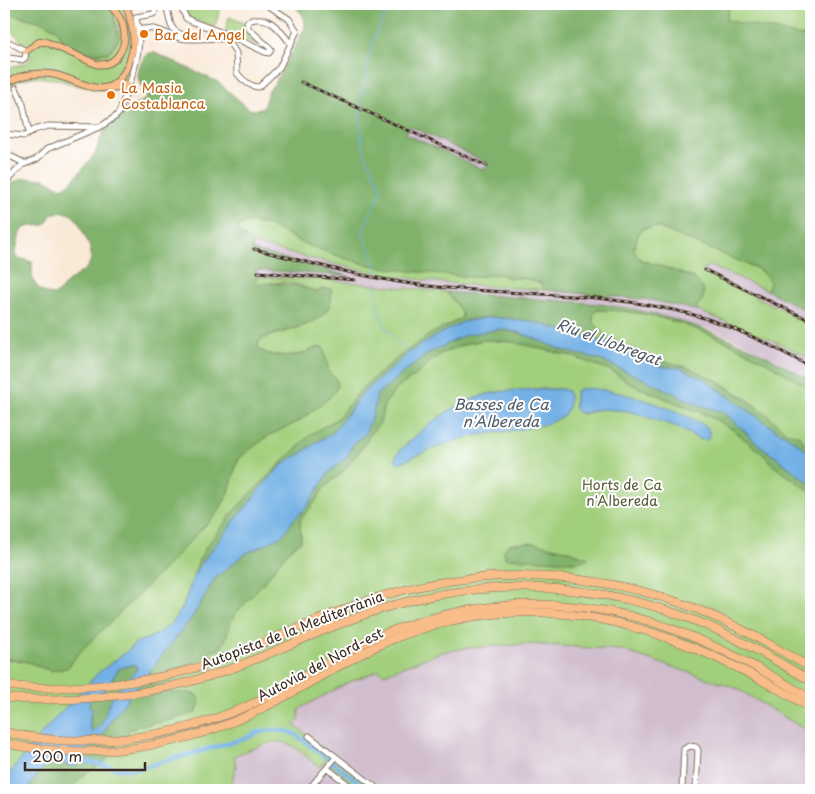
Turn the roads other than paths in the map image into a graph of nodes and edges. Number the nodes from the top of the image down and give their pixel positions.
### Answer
1 (108, 4) edge
2 (122, 4) edge
3 (149, 4) edge
4 (166, 4) edge
5 (180, 4) edge
6 (266, 4) edge
7 (135, 28) junction
8 (134, 38) junction
9 (230, 38) junction
10 (196, 39) junction
11 (4, 42) edge
12 (291, 44) junction
13 (26, 51) junction
14 (4, 56) edge
15 (122, 68) junction
16 (4, 85) edge
17 (106, 86) junction
18 (123, 86) junction
19 (16, 88) dead end
20 (100, 127) junction
21 (29, 133) junction
22 (4, 134) edge
23 (4, 155) edge
24 (24, 163) junction
25 (4, 184) edge
26 (811, 668) edge
27 (811, 681) edge
28 (4, 686) edge
29 (4, 698) edge
30 (811, 698) edge
31 (811, 708) edge
32 (4, 732) edge
33 (309, 736) dead end
34 (4, 743) edge
35 (336, 758) junction
36 (329, 768) junction
37 (697, 788) edge
38 (308, 790) edge
39 (354, 790) edge
40 (379, 790) edge
41 (685, 790) edge
42 (692, 790) edge

1 - 13 main road
2 - 7 main road
3 - 7 street
4 - 10 street
5 - 9 street
6 - 12 street
7 - 8 main road
7 - 10 street
7 - 18 street
8 - 15 main road
8 - 18 main road
9 - 10 street
9 - 12 street
9 - 12 street
11 - 13 street
13 - 14 street
15 - 17 main road
15 - 18 main road
16 - 17 main road
17 - 18 main road
18 - 20 street
19 - 21 street
20 - 21 street
20 - 24 street
21 - 22 street
23 - 24 street
24 - 25 street
26 - 28 highway, Autopista de la Mediterrània
27 - 29 highway, Autopista de la Mediterrània
30 - 32 highway, Autovia del Nord-est
31 - 34 highway, Autovia del Nord-est
33 - 35 street
35 - 36 street
35 - 40 street
36 - 38 street
36 - 39 street
37 - 41 street
37 - 42 street

